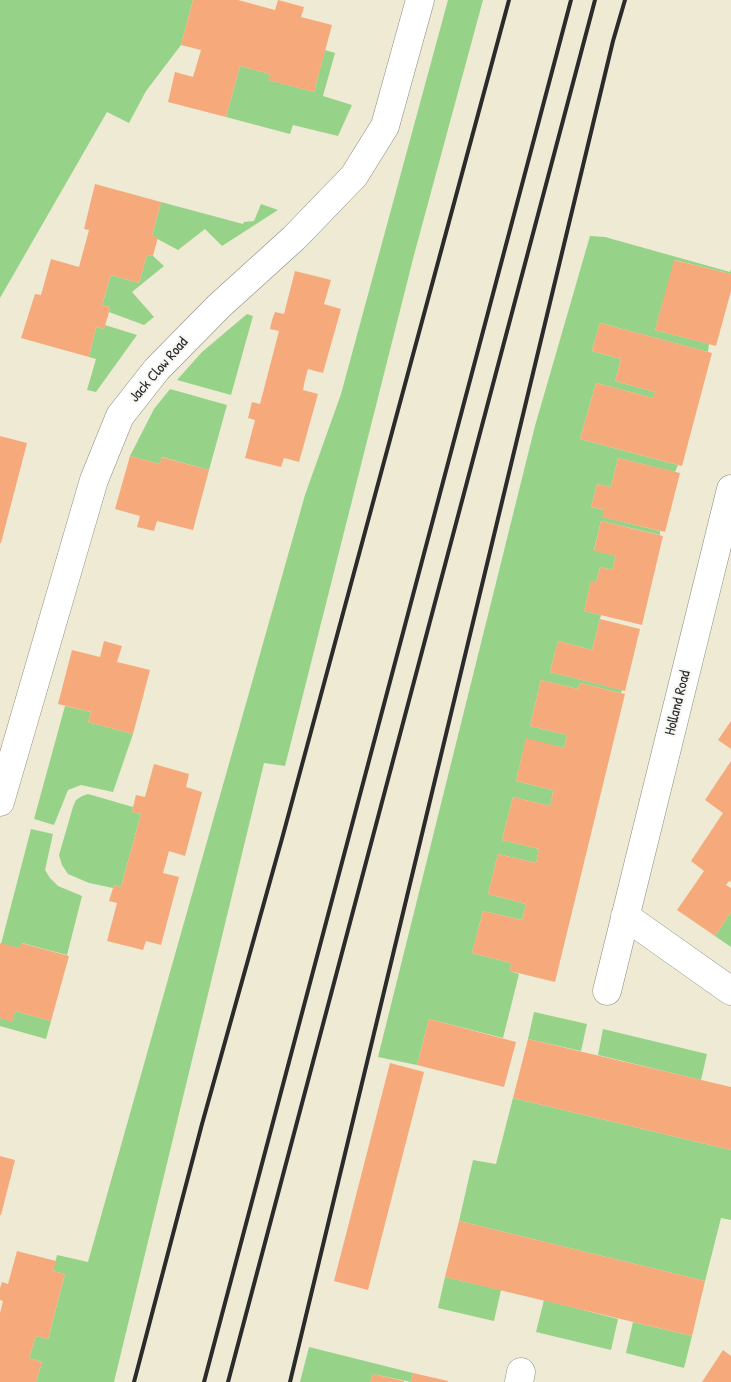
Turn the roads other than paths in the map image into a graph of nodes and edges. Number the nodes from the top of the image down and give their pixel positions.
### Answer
1 (420, 0) edge
2 (731, 492) edge
3 (0, 802) edge
4 (625, 916) junction
5 (607, 991) dead end
6 (731, 991) edge

1 - 3 street, Jack Clow Road
2 - 4 street, Holland Road
4 - 5 street, Holland Road
4 - 6 street

